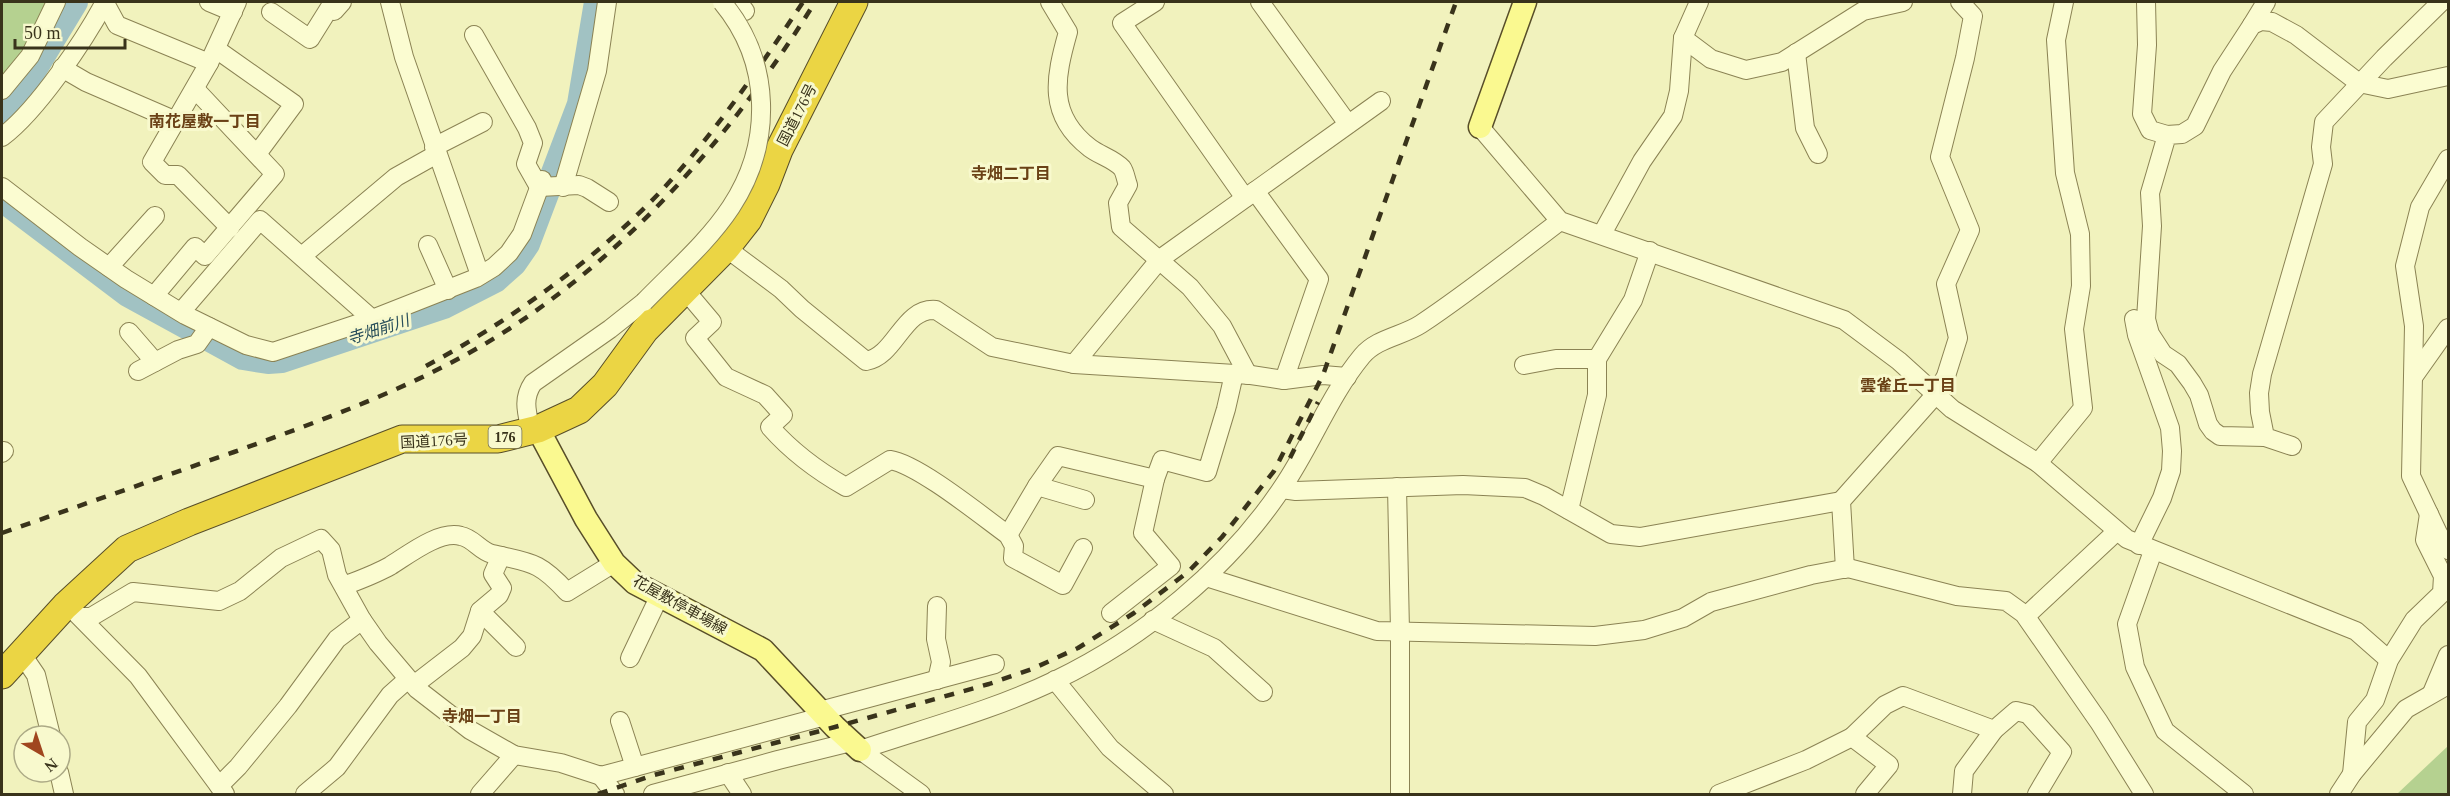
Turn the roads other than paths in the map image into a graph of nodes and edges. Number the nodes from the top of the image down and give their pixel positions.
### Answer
1 (57, 2) edge
2 (105, 2) edge
3 (209, 2) edge
4 (342, 2) edge
5 (390, 2) edge
6 (607, 2) edge
7 (722, 2) edge
8 (854, 2) edge
9 (1050, 2) edge
10 (1155, 2) edge
11 (1260, 2) edge
12 (1525, 2) edge
13 (1699, 2) edge
14 (1903, 2) edge
15 (1959, 2) edge
16 (2064, 2) edge
17 (2146, 2) edge
18 (2266, 2) edge
19 (2441, 2) edge
20 (235, 7) edge
21 (272, 12) dead end
22 (2252, 25) junction
23 (474, 34) dead end
24 (1683, 38) junction
25 (1796, 53) junction
26 (213, 56) junction
27 (62, 68) junction
28 (2448, 76) edge
29 (2359, 84) junction
30 (195, 89) junction
31 (2, 90) edge
32 (1381, 101) dead end
33 (176, 121) junction
34 (483, 122) dead end
35 (1348, 124) junction
36 (1480, 127) joint
37 (2167, 135) junction
38 (2, 137) edge
39 (436, 151) junction
40 (257, 154) junction
41 (1818, 154) dead end
42 (2448, 159) edge
43 (548, 186) junction
44 (2, 187) edge
45 (1250, 194) junction
46 (609, 202) dead end
47 (155, 216) dead end
48 (1560, 221) junction
49 (230, 228) junction
50 (1602, 234) junction
51 (428, 245) dead end
52 (726, 248) junction
53 (1650, 251) junction
54 (302, 256) junction
55 (1160, 259) junction
56 (109, 267) junction
57 (480, 275) junction
58 (2148, 284) junction
59 (448, 290) junction
60 (685, 290) junction
61 (154, 296) junction
62 (181, 312) junction
63 (372, 319) junction
64 (2448, 328) edge
65 (129, 332) dead end
66 (205, 334) junction
67 (1597, 359) junction
68 (155, 362) junction
69 (1074, 364) junction
70 (1524, 365) dead end
71 (138, 371) dead end
72 (1241, 375) junction
73 (2414, 375) junction
74 (1347, 378) junction
75 (1284, 380) junction
76 (1936, 394) junction
77 (534, 430) junction
78 (2265, 437) junction
79 (2292, 446) dead end
80 (2038, 463) junction
81 (1155, 479) junction
82 (1037, 486) junction
83 (1397, 487) junction
84 (1282, 489) junction
85 (1084, 500) dead end
86 (1841, 501) junction
87 (1569, 510) junction
88 (2429, 514) junction
89 (2116, 532) junction
90 (1008, 535) junction
91 (1083, 548) dead end
92 (2146, 548) junction
93 (2448, 550) edge
94 (501, 556) junction
95 (614, 563) junction
96 (1845, 569) junction
97 (1206, 578) junction
98 (344, 586) junction
99 (659, 597) junction
100 (937, 606) dead end
101 (480, 611) junction
102 (73, 612) junction
103 (1111, 613) dead end
104 (2026, 616) junction
105 (362, 620) junction
106 (1153, 620) junction
107 (1400, 631) junction
108 (516, 647) dead end
109 (21, 652) junction
110 (2448, 655) edge
111 (630, 658) dead end
112 (2390, 660) junction
113 (995, 664) dead end
114 (2, 675) edge
115 (937, 680) junction
116 (1055, 680) junction
117 (411, 682) junction
118 (2440, 689) edge
119 (1263, 692) dead end
120 (823, 713) junction
121 (620, 721) dead end
122 (48, 724) edge
123 (1994, 730) junction
124 (1852, 737) junction
125 (855, 746) junction
126 (514, 755) junction
127 (635, 767) junction
128 (728, 773) junction
129 (2352, 774) junction
130 (601, 776) junction
131 (222, 790) edge
132 (305, 795) edge
133 (480, 795) edge
134 (615, 795) edge
135 (653, 795) edge
136 (742, 795) edge
137 (921, 795) edge
138 (1164, 795) edge
139 (1400, 795) edge
140 (1719, 795) edge
141 (1865, 795) edge
142 (1962, 795) edge
143 (2037, 795) edge
144 (2144, 795) edge
145 (2244, 795) edge
146 (2339, 795) edge

1 - 31 street
2 - 26 street
2 - 27 street
3 - 20 street
4 - 21 street
5 - 39 street
6 - 43 street
7 - 77 street, bridge
8 - 52 highway, 国道176号 / 176
9 - 55 street
10 - 45 street
11 - 35 street
12 - 36 main road
13 - 24 street
14 - 25 street
15 - 76 street
16 - 80 street
17 - 37 street
18 - 22 street
19 - 29 street
20 - 26 street
22 - 29 street
22 - 37 street
23 - 43 street
24 - 25 street
24 - 50 street
25 - 41 street
26 - 30 street
26 - 40 street
27 - 33 street
27 - 38 street
28 - 29 street
29 - 78 street
30 - 33 street
30 - 40 street
32 - 35 street
33 - 49 street
34 - 39 street
35 - 45 street
36 - 48 street
37 - 58 street
39 - 54 street
39 - 57 street
40 - 49 street
42 - 73 street
43 - 46 street
43 - 57 street
44 - 56 street
45 - 55 street
45 - 75 street
47 - 56 street
48 - 50 street
48 - 74 street
49 - 61 street
50 - 53 street
51 - 59 street
52 - 60 highway, 国道176号 / 176
52 - 69 street
53 - 67 street
53 - 76 street
54 - 62 street
54 - 63 street
55 - 69 street
55 - 72 street
56 - 61 street
57 - 59 street
58 - 78 street
58 - 92 street
59 - 63 street
60 - 77 highway, 国道176号 / 176
60 - 90 street
61 - 62 street
62 - 66 street
63 - 66 street
64 - 73 street
65 - 68 street
66 - 68 street
67 - 70 street
67 - 87 street
68 - 71 street
69 - 72 street
72 - 75 street
72 - 81 street
73 - 88 street
74 - 75 street
74 - 84 street
76 - 80 street
76 - 86 street
77 - 95 main road, 花屋敷停車場線
77 - 102 highway, 国道176号 / 176
78 - 79 street
80 - 89 street
81 - 82 street
81 - 103 street
82 - 85 street
82 - 90 street
83 - 84 street
83 - 87 street
83 - 107 street
84 - 97 street
86 - 87 street
86 - 96 street
88 - 93 street
88 - 112 street
89 - 92 street
89 - 104 street
90 - 91 street
92 - 112 street
92 - 145 street
94 - 95 street
94 - 98 street
94 - 101 street
95 - 99 main road, 花屋敷停車場線
96 - 104 street
96 - 107 street
97 - 106 street
97 - 107 street
98 - 102 street
98 - 105 street
99 - 111 street
99 - 120 main road, 花屋敷停車場線
100 - 115 street
101 - 108 street
101 - 117 street
102 - 109 highway, 国道176号 / 176
102 - 131 street
104 - 144 street
105 - 117 street
105 - 131 street
106 - 116 street
106 - 119 street
107 - 139 street
109 - 114 highway, 国道176号 / 176
109 - 122 street
110 - 118 street
112 - 129 street
113 - 115 street
115 - 120 street
116 - 125 street
116 - 138 street
117 - 126 street
117 - 132 street
118 - 129 street
120 - 125 main road, 花屋敷停車場線
120 - 127 street
121 - 127 street
123 - 124 street
123 - 142 street
123 - 143 street
124 - 140 street
124 - 141 street
125 - 128 street
125 - 137 street
126 - 130 street
126 - 133 street
127 - 130 street
128 - 135 street
128 - 136 street
129 - 146 street
130 - 134 street

